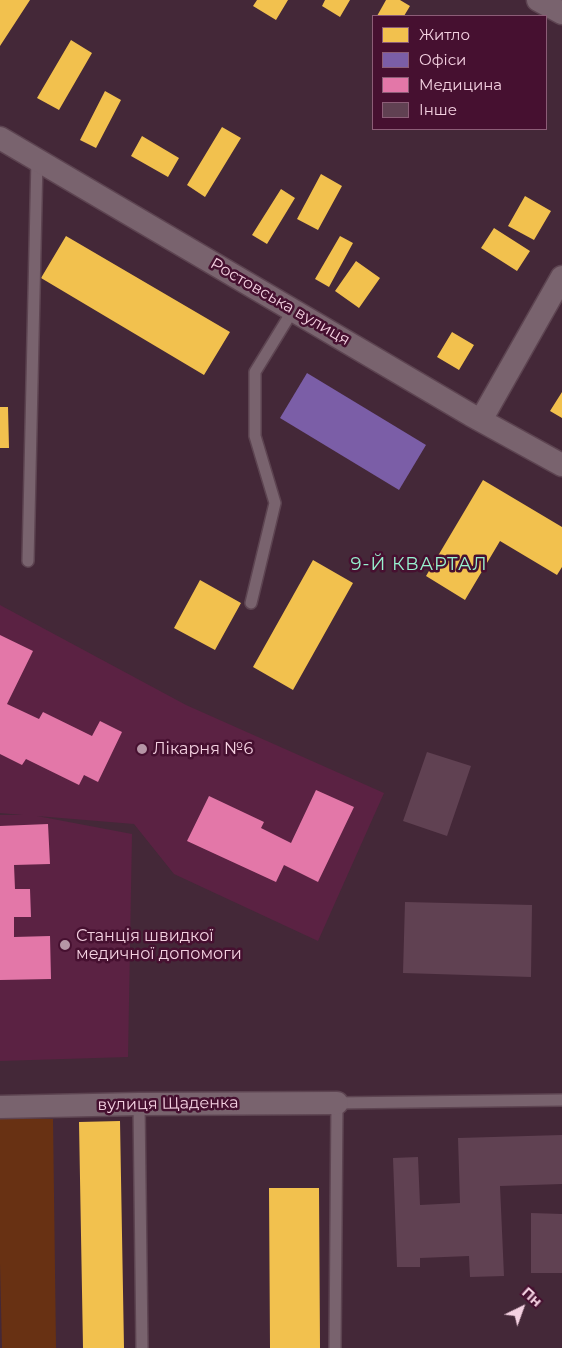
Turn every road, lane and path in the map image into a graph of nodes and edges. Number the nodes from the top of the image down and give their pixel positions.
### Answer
1 (538, 0) edge
2 (562, 14) edge
3 (0, 138) edge
4 (37, 159) junction
5 (562, 277) edge
6 (293, 310) junction
7 (481, 420) junction
8 (562, 465) edge
9 (28, 561) dead end
10 (251, 603) dead end
11 (562, 1100) edge
12 (337, 1103) junction
13 (139, 1104) junction
14 (0, 1107) edge
15 (142, 1348) edge
16 (336, 1348) edge

1 - 2 street
3 - 4 street, Ростовська вулиця
4 - 6 street, Ростовська вулиця
4 - 9 lane
5 - 7 street
6 - 7 street, Ростовська вулиця
6 - 10 lane
7 - 8 street, Ростовська вулиця
11 - 12 lane
12 - 13 street, вулиця Щаденка
12 - 16 lane
13 - 14 street, вулиця Щаденка
13 - 15 lane

